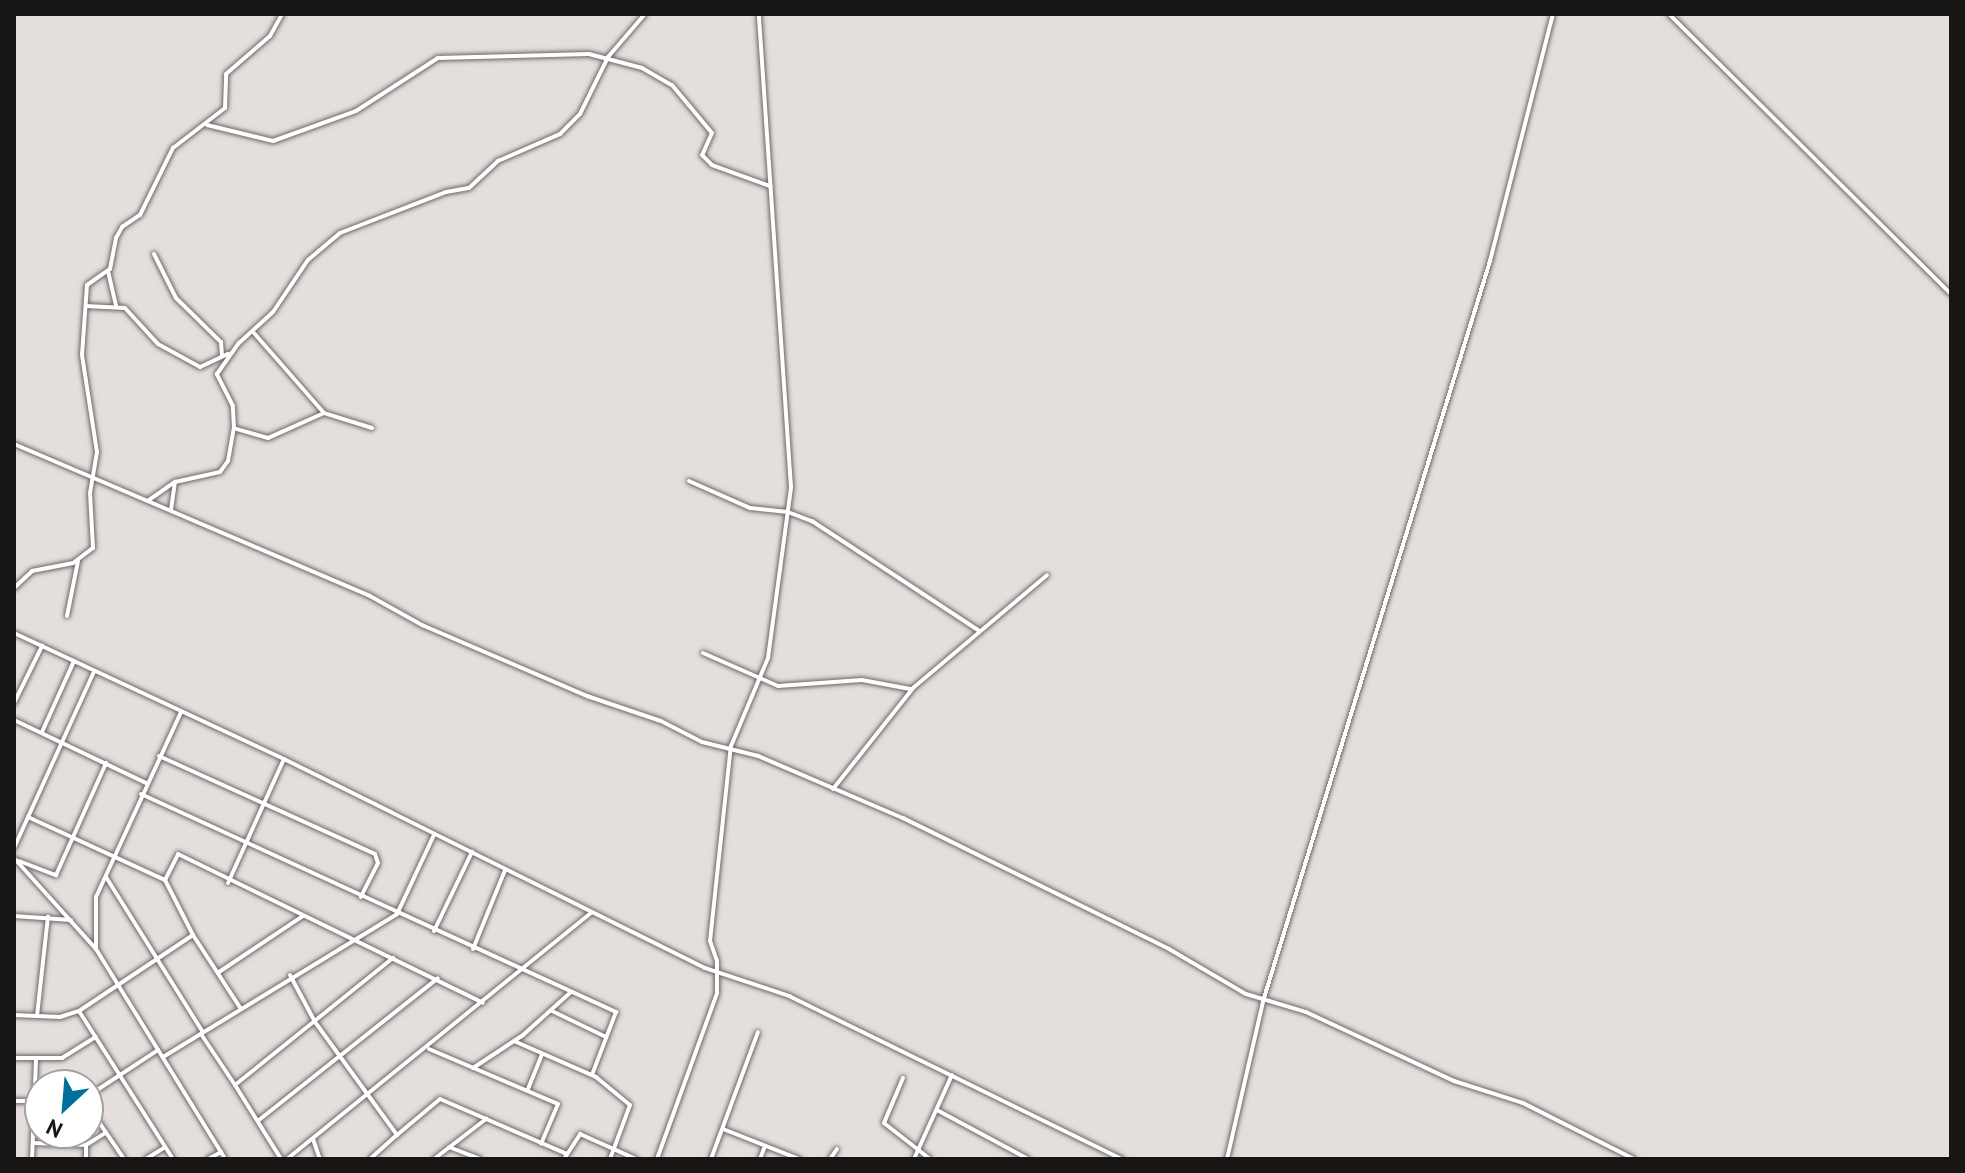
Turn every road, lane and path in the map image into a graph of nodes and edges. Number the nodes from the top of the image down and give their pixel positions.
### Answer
1 (282, 14) edge
2 (645, 14) edge
3 (759, 14) edge
4 (1553, 14) edge
5 (1669, 14) edge
6 (608, 57) junction
7 (207, 125) junction
8 (770, 186) junction
9 (154, 254) dead end
10 (108, 271) junction
11 (1951, 294) edge
12 (86, 306) junction
13 (117, 308) junction
14 (254, 333) junction
15 (230, 353) junction
16 (222, 355) junction
17 (220, 366) junction
18 (324, 413) junction
19 (234, 428) junction
20 (372, 428) dead end
21 (14, 444) edge
22 (93, 480) junction
23 (689, 481) dead end
24 (175, 482) junction
25 (149, 500) junction
26 (171, 510) junction
27 (788, 512) junction
28 (78, 561) junction
29 (1047, 575) dead end
30 (14, 588) edge
31 (67, 616) dead end
32 (978, 630) junction
33 (14, 633) edge
34 (42, 646) junction
35 (703, 653) dead end
36 (74, 661) junction
37 (94, 672) junction
38 (760, 678) junction
39 (913, 688) junction
40 (14, 703) edge
41 (181, 712) junction
42 (14, 720) edge
43 (42, 732) junction
44 (62, 741) junction
45 (731, 746) junction
46 (159, 756) junction
47 (284, 759) junction
48 (106, 763) junction
49 (146, 783) junction
50 (833, 789) junction
51 (141, 794) junction
52 (264, 805) junction
53 (28, 817) junction
54 (434, 835) junction
55 (71, 838) junction
56 (245, 842) junction
57 (14, 847) edge
58 (472, 852) junction
59 (115, 856) junction
60 (16, 859) edge
61 (506, 869) junction
62 (106, 877) junction
63 (165, 880) junction
64 (228, 883) junction
65 (361, 897) junction
66 (591, 913) junction
67 (397, 914) junction
68 (14, 916) edge
69 (303, 916) junction
70 (48, 917) junction
71 (72, 920) junction
72 (434, 931) junction
73 (193, 935) junction
74 (353, 940) junction
75 (96, 949) junction
76 (473, 949) junction
77 (156, 957) junction
78 (393, 958) junction
79 (522, 969) junction
80 (714, 971) junction
81 (219, 972) junction
82 (290, 975) junction
83 (438, 978) junction
84 (117, 984) junction
85 (571, 992) junction
86 (1264, 998) junction
87 (483, 1003) junction
88 (241, 1009) junction
89 (79, 1011) junction
90 (552, 1011) junction
91 (14, 1015) edge
92 (37, 1016) junction
93 (315, 1022) junction
94 (758, 1032) dead end
95 (202, 1033) junction
96 (96, 1037) junction
97 (606, 1037) junction
98 (514, 1041) junction
99 (429, 1049) junction
100 (158, 1050) junction
101 (542, 1053) junction
102 (341, 1056) junction
103 (163, 1057) junction
104 (14, 1058) edge
105 (36, 1059) junction
106 (473, 1068) junction
107 (36, 1069) edge
108 (121, 1073) junction
109 (592, 1075) junction
110 (952, 1075) junction
111 (903, 1078) dead end
112 (104, 1085) edge
113 (235, 1085) junction
114 (528, 1089) junction
115 (367, 1097) junction
116 (937, 1110) junction
117 (486, 1119) junction
118 (259, 1120) junction
119 (723, 1129) junction
120 (105, 1133) edge
121 (397, 1135) junction
122 (313, 1139) junction
123 (541, 1144) junction
124 (765, 1146) junction
125 (165, 1147) junction
126 (449, 1147) junction
127 (615, 1149) junction
128 (837, 1149) dead end
129 (221, 1152) junction
130 (917, 1152) junction
131 (566, 1156) edge
132 (367, 1158) edge
133 (124, 1159) edge
134 (146, 1159) edge
135 (173, 1159) edge
136 (208, 1159) edge
137 (225, 1159) edge
138 (281, 1159) edge
139 (287, 1159) edge
140 (320, 1159) edge
141 (434, 1159) edge
142 (480, 1159) edge
143 (610, 1159) edge
144 (636, 1159) edge
145 (657, 1159) edge
146 (711, 1159) edge
147 (760, 1159) edge
148 (799, 1159) edge
149 (830, 1159) edge
150 (914, 1159) edge
151 (930, 1159) edge
152 (1028, 1159) edge
153 (1122, 1159) edge
154 (1227, 1159) edge
155 (1634, 1159) edge

1 - 7 street
2 - 6 street
3 - 8 street
4 - 86 street
5 - 11 street
6 - 7 street
6 - 8 street
6 - 14 street
7 - 10 street
8 - 27 street
9 - 16 street
10 - 12 street
10 - 13 street
12 - 13 street
12 - 22 street
13 - 16 street
14 - 15 street
14 - 18 street
15 - 16 street
15 - 17 street
16 - 17 street
17 - 19 street
18 - 19 street
18 - 20 street
19 - 24 street
21 - 22 street
22 - 25 street
22 - 28 street
23 - 27 street
24 - 25 street
24 - 26 street
25 - 26 street
26 - 45 street
27 - 32 street
27 - 38 street
28 - 30 street
28 - 31 street
29 - 32 street
32 - 39 street
33 - 34 street
34 - 36 street
34 - 40 street
35 - 38 street
36 - 37 street
36 - 43 street
37 - 41 street
37 - 44 street
38 - 39 street
38 - 45 street
39 - 50 street
41 - 46 street
41 - 47 street
42 - 43 street
43 - 44 street
44 - 48 street
44 - 53 street
45 - 50 street
45 - 80 street
46 - 49 street
46 - 52 street
47 - 52 street
47 - 54 street
48 - 49 street
48 - 55 street
49 - 51 street
50 - 86 street
51 - 56 street
51 - 59 street
52 - 56 street
52 - 65 street
53 - 55 street
53 - 57 street
54 - 58 street
54 - 67 street
55 - 59 street
55 - 60 street
56 - 64 street
56 - 65 street
58 - 61 street
58 - 72 street
59 - 62 street
59 - 63 street
60 - 71 street
61 - 66 street
61 - 76 street
62 - 75 street
62 - 77 street
63 - 64 street
63 - 73 street
64 - 69 street
65 - 67 street
66 - 79 street
66 - 80 street
67 - 72 street
67 - 74 street
68 - 70 street
69 - 74 street
69 - 81 street
70 - 71 street
70 - 92 street
71 - 75 street
72 - 76 street
73 - 77 street
73 - 81 street
74 - 78 street
74 - 82 street
75 - 84 street
76 - 79 street
77 - 84 street
77 - 95 street
78 - 83 street
78 - 93 street
79 - 85 street
79 - 87 street
80 - 110 street
80 - 145 street
81 - 88 street
82 - 88 street
82 - 93 street
83 - 87 street
83 - 102 street
84 - 89 street
84 - 100 street
85 - 90 street
85 - 97 street
86 - 154 street
86 - 155 street
87 - 99 street
88 - 95 street
89 - 92 street
89 - 96 street
90 - 97 street
90 - 98 street
91 - 92 street
93 - 102 street
93 - 113 street
94 - 119 street
95 - 103 street
95 - 113 street
96 - 105 street
96 - 108 street
97 - 109 street
98 - 101 street
98 - 106 street
99 - 106 street
99 - 115 street
100 - 103 street
100 - 108 street
101 - 109 street
101 - 114 street
102 - 115 street
102 - 118 street
103 - 129 street
104 - 105 street
105 - 107 street
106 - 114 street
108 - 112 street
108 - 125 street
109 - 127 street
110 - 116 street
110 - 153 street
111 - 130 street
113 - 118 street
114 - 123 street
115 - 121 street
115 - 122 street
116 - 130 street
116 - 152 street
117 - 121 street
117 - 123 street
117 - 126 street
118 - 138 street
119 - 124 street
119 - 146 street
120 - 133 street
121 - 132 street
122 - 139 street
122 - 140 street
123 - 131 street
124 - 147 street
124 - 148 street
125 - 134 street
125 - 135 street
126 - 141 street
126 - 142 street
127 - 131 street
127 - 143 street
127 - 144 street
128 - 149 street
129 - 136 street
129 - 137 street
130 - 150 street
130 - 151 street

